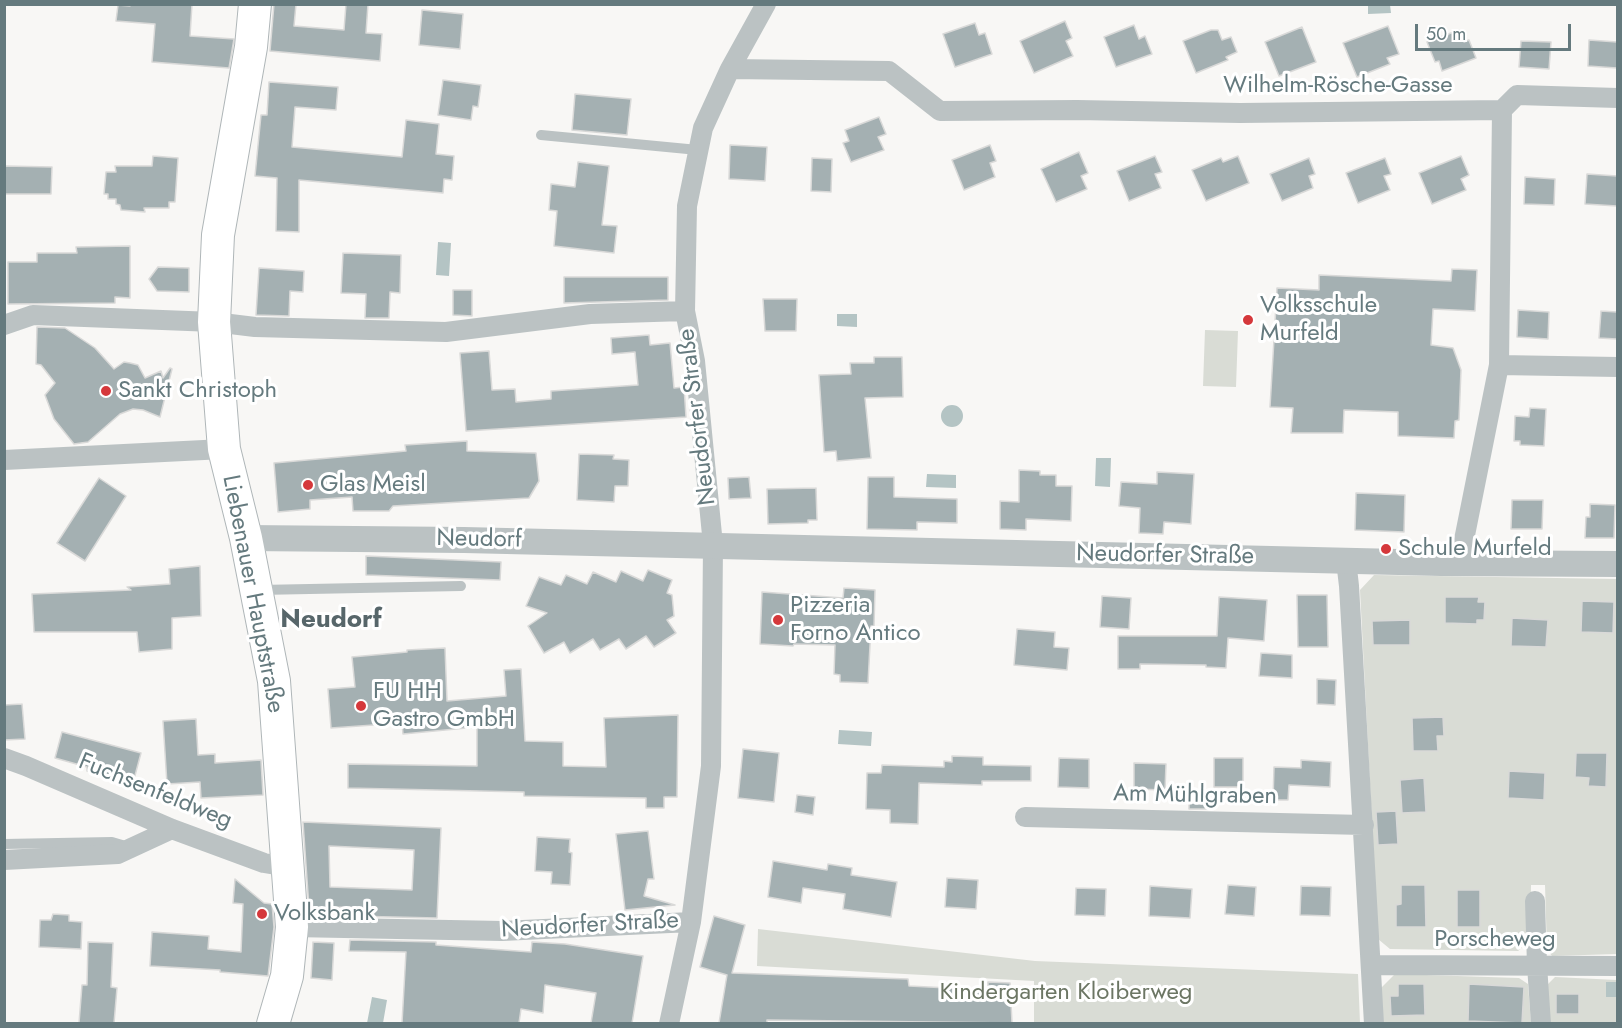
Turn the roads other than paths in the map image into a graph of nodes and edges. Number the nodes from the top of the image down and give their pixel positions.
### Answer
1 (255, 4) edge
2 (766, 4) edge
3 (730, 69) junction
4 (1617, 98) edge
5 (1502, 110) junction
6 (541, 135) dead end
7 (698, 150) junction
8 (685, 311) junction
9 (214, 322) junction
10 (4, 325) edge
11 (1499, 365) junction
12 (1617, 367) edge
13 (224, 449) junction
14 (4, 460) edge
15 (246, 538) junction
16 (712, 545) junction
17 (1346, 560) junction
18 (1462, 563) junction
19 (1617, 564) edge
20 (461, 586) dead end
21 (256, 590) junction
22 (4, 758) edge
23 (1025, 817) dead end
24 (1364, 825) junction
25 (172, 829) junction
26 (4, 844) edge
27 (129, 847) junction
28 (4, 860) edge
29 (288, 867) junction
30 (1535, 901) dead end
31 (690, 922) junction
32 (292, 927) junction
33 (1372, 965) junction
34 (1537, 965) junction
35 (1617, 966) edge
36 (273, 1023) edge
37 (669, 1023) edge
38 (1374, 1023) edge
39 (1541, 1023) edge

1 - 9 main road, Liebenauer Hauptstraße
2 - 3 street
3 - 5 street, Wilhelm-Rösche-Gasse
3 - 7 street
4 - 5 street
5 - 11 street
6 - 7 lane
7 - 8 street
8 - 9 street, Neudorfer Straße
8 - 16 street, Neudorfer Straße
9 - 10 street
9 - 13 main road, Liebenauer Hauptstraße
11 - 12 street
11 - 18 street
13 - 14 street, Liebenauer Hauptstraße
13 - 15 main road, Liebenauer Hauptstraße
15 - 16 street, Neudorf
15 - 21 main road, Liebenauer Hauptstraße
16 - 17 street, Neudorfer Straße
16 - 31 street, Neudorfer Straße
17 - 18 street, Neudorfer Straße
17 - 24 street
18 - 19 street, Neudorfer Straße
20 - 21 lane
21 - 29 main road, Liebenauer Hauptstraße
22 - 25 street, Fuchsenfeldweg
23 - 24 street, Am Mühlgraben
24 - 33 street
25 - 27 street
25 - 29 street, Fuchsenfeldweg
26 - 27 lane
27 - 28 street
29 - 32 main road, Liebenauer Hauptstraße
30 - 34 street
31 - 32 street, Neudorfer Straße
31 - 37 street
32 - 36 main road, Liebenauer Hauptstraße
33 - 34 street, Porscheweg
33 - 38 street
34 - 35 street, Porscheweg
34 - 39 street

